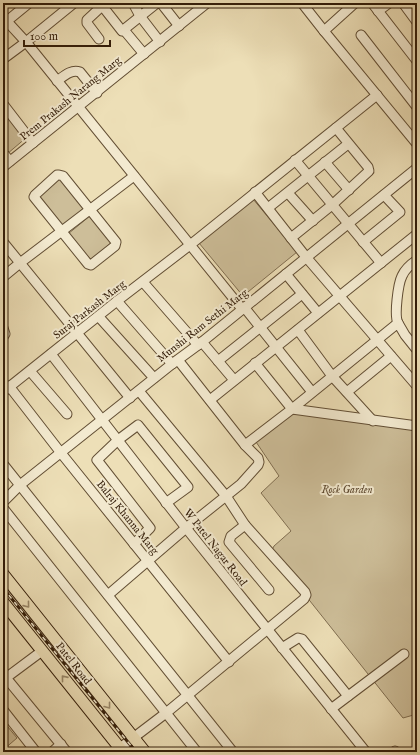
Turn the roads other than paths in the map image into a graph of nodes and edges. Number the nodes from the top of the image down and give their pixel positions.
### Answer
1 (29, 3) edge
2 (74, 3) edge
3 (133, 3) edge
4 (157, 3) edge
5 (161, 3) edge
6 (207, 3) edge
7 (302, 3) edge
8 (355, 3) edge
9 (372, 3) edge
10 (389, 3) edge
11 (403, 3) edge
12 (101, 5) edge
13 (378, 11) junction
14 (140, 16) junction
15 (5, 19) edge
16 (417, 22) edge
17 (179, 26) junction
18 (124, 30) junction
19 (324, 31) junction
20 (361, 35) dead end
21 (99, 39) dead end
22 (26, 42) junction
23 (160, 42) junction
24 (144, 54) junction
25 (3, 58) edge
26 (417, 61) edge
27 (57, 81) junction
28 (97, 93) junction
29 (376, 95) junction
30 (3, 104) edge
31 (79, 107) junction
32 (417, 107) edge
33 (336, 128) junction
34 (33, 143) junction
35 (348, 144) junction
36 (417, 144) edge
37 (3, 153) edge
38 (295, 160) junction
39 (325, 162) junction
40 (6, 164) edge
41 (417, 168) edge
42 (134, 176) junction
43 (308, 176) junction
44 (349, 190) junction
45 (256, 192) junction
46 (288, 193) junction
47 (384, 195) junction
48 (332, 204) junction
49 (268, 208) junction
50 (89, 210) junction
51 (313, 221) junction
52 (348, 224) junction
53 (62, 231) junction
54 (417, 234) edge
55 (291, 238) junction
56 (3, 242) edge
57 (363, 242) junction
58 (190, 245) junction
59 (306, 257) junction
60 (417, 260) edge
61 (20, 263) junction
62 (381, 263) junction
63 (286, 274) junction
64 (3, 277) edge
65 (143, 282) junction
66 (302, 294) junction
67 (340, 296) junction
68 (118, 301) junction
69 (243, 308) junction
70 (318, 313) junction
71 (99, 317) junction
72 (398, 323) junction
73 (260, 327) junction
74 (3, 328) edge
75 (298, 330) junction
76 (78, 333) junction
77 (3, 337) edge
78 (377, 339) junction
79 (200, 343) junction
80 (276, 346) junction
81 (417, 350) edge
82 (50, 354) junction
83 (391, 356) junction
84 (218, 361) junction
85 (175, 362) junction
86 (255, 363) junction
87 (30, 371) junction
88 (332, 376) junction
89 (154, 378) junction
90 (234, 380) junction
91 (417, 386) edge
92 (6, 390) edge
93 (139, 391) junction
94 (312, 392) junction
95 (346, 392) junction
96 (130, 398) junction
97 (210, 400) junction
98 (292, 409) junction
99 (67, 414) dead end
100 (102, 420) junction
101 (373, 421) junction
102 (417, 426) edge
103 (118, 440) junction
104 (245, 444) junction
105 (61, 453) junction
106 (3, 464) edge
107 (20, 485) junction
108 (226, 496) junction
109 (3, 502) edge
110 (166, 503) junction
111 (3, 508) edge
112 (245, 525) junction
113 (186, 528) junction
114 (134, 544) junction
115 (148, 562) junction
116 (3, 574) edge
117 (269, 590) dead end
118 (108, 595) junction
119 (3, 602) edge
120 (267, 630) junction
121 (282, 648) junction
122 (38, 654) dead end
123 (404, 654) dead end
124 (229, 662) junction
125 (4, 677) edge
126 (188, 695) junction
127 (348, 696) junction
128 (331, 709) junction
129 (3, 710) edge
130 (166, 713) junction
131 (7, 722) edge
132 (134, 738) junction
133 (61, 744) junction
134 (122, 750) edge
135 (36, 752) edge
136 (52, 752) edge
137 (67, 752) edge
138 (145, 752) edge
139 (197, 752) edge
140 (233, 752) edge
141 (366, 752) edge

1 - 15 street
2 - 22 street
3 - 14 street
4 - 14 street
5 - 17 street
6 - 17 street, Prem Prakash Narang Marg
7 - 19 street
8 - 19 street
9 - 13 street
10 - 13 street
11 - 16 street
12 - 18 street
12 - 21 street
13 - 26 street
14 - 18 street
14 - 23 street
15 - 22 street
17 - 23 street, Prem Prakash Narang Marg
18 - 24 street
19 - 29 street
20 - 32 street
22 - 25 street
22 - 27 street
23 - 24 street, Prem Prakash Narang Marg
24 - 28 street, Prem Prakash Narang Marg
27 - 28 street
27 - 31 street
28 - 31 street, Prem Prakash Narang Marg
29 - 33 street, Suraj Parkash Marg
29 - 36 street
30 - 34 street
31 - 34 street, Prem Prakash Narang Marg
31 - 42 street
33 - 35 street
33 - 38 street, Suraj Parkash Marg
34 - 40 street, Prem Prakash Narang Marg
35 - 39 street
35 - 44 street
37 - 40 street
38 - 43 street
38 - 45 street, Suraj Parkash Marg
39 - 43 street
39 - 44 street
41 - 47 street, Munshi Ram Sethi Marg
42 - 50 street
42 - 58 street
43 - 46 street
43 - 48 street
44 - 48 street
45 - 49 street
45 - 58 street, Suraj Parkash Marg
46 - 49 street
46 - 51 street
47 - 52 street, Munshi Ram Sethi Marg
47 - 57 street
48 - 51 street
48 - 52 street
49 - 55 street
50 - 53 street
50 - 53 street
50 - 53 street
51 - 55 street
52 - 57 street
52 - 59 street, Munshi Ram Sethi Marg
53 - 61 street
54 - 62 street
55 - 59 street
56 - 61 street
57 - 62 street
58 - 65 street, Suraj Parkash Marg
58 - 69 street
59 - 63 street, Munshi Ram Sethi Marg
59 - 67 street
60 - 72 street
61 - 64 street
61 - 76 street
62 - 67 street
63 - 66 street
63 - 69 street, Munshi Ram Sethi Marg
65 - 68 street, Suraj Parkash Marg
65 - 79 street
66 - 70 street
66 - 73 street
67 - 70 street
67 - 78 street
68 - 71 street, Suraj Parkash Marg
68 - 85 street
69 - 73 street
69 - 79 street, Munshi Ram Sethi Marg
70 - 75 street
71 - 76 street, Suraj Parkash Marg
71 - 89 street
72 - 78 street
72 - 81 street
73 - 80 street
73 - 84 street
74 - 77 street
75 - 80 street
75 - 88 street
76 - 82 street, Suraj Parkash Marg
76 - 96 street
78 - 83 street
78 - 88 street
79 - 84 street
79 - 85 street, Munshi Ram Sethi Marg
80 - 86 street
80 - 94 street
82 - 87 street, Suraj Parkash Marg
82 - 100 street, W Patel Nagar Road
83 - 91 street
83 - 95 street
84 - 90 street
85 - 89 street, Munshi Ram Sethi Marg
85 - 97 street
86 - 90 street
86 - 98 street
87 - 92 street, Suraj Parkash Marg
87 - 99 street
88 - 94 street
88 - 95 street
89 - 93 street, Munshi Ram Sethi Marg
90 - 97 street
92 - 105 street, Balraj Khanna Marg
93 - 96 street, Munshi Ram Sethi Marg
93 - 108 street
94 - 98 street
95 - 101 street
96 - 100 street, Munshi Ram Sethi Marg
97 - 104 street
98 - 101 street
98 - 104 street
100 - 103 street, W Patel Nagar Road
100 - 105 street, Munshi Ram Sethi Marg
101 - 102 street
103 - 110 street, W Patel Nagar Road
103 - 110 street
103 - 114 street
104 - 108 street
105 - 107 street, Munshi Ram Sethi Marg
105 - 114 street, Balraj Khanna Marg
106 - 107 street
107 - 109 street, Munshi Ram Sethi Marg
107 - 118 street
108 - 112 street
108 - 113 street
110 - 113 street, W Patel Nagar Road
111 - 130 street
112 - 117 street
112 - 120 street
113 - 115 street
113 - 120 street, W Patel Nagar Road
114 - 115 street, Balraj Khanna Marg
115 - 118 street
115 - 124 street, Balraj Khanna Marg
116 -> 132 main road, Patel Road
118 - 126 street
134 -> 119 main road, Patel Road
120 - 121 street, W Patel Nagar Road
120 - 124 street
121 - 127 street
121 - 128 street, W Patel Nagar Road
122 - 125 street
123 - 127 street
124 - 126 street
125 - 133 street
126 - 130 street
126 - 140 street
127 - 128 street
128 - 141 street, W Patel Nagar Road
129 - 131 street
130 - 132 street
130 - 139 street
131 - 135 street
132 - 134 street
132 - 138 main road, Patel Road
133 - 136 street
133 - 137 street

